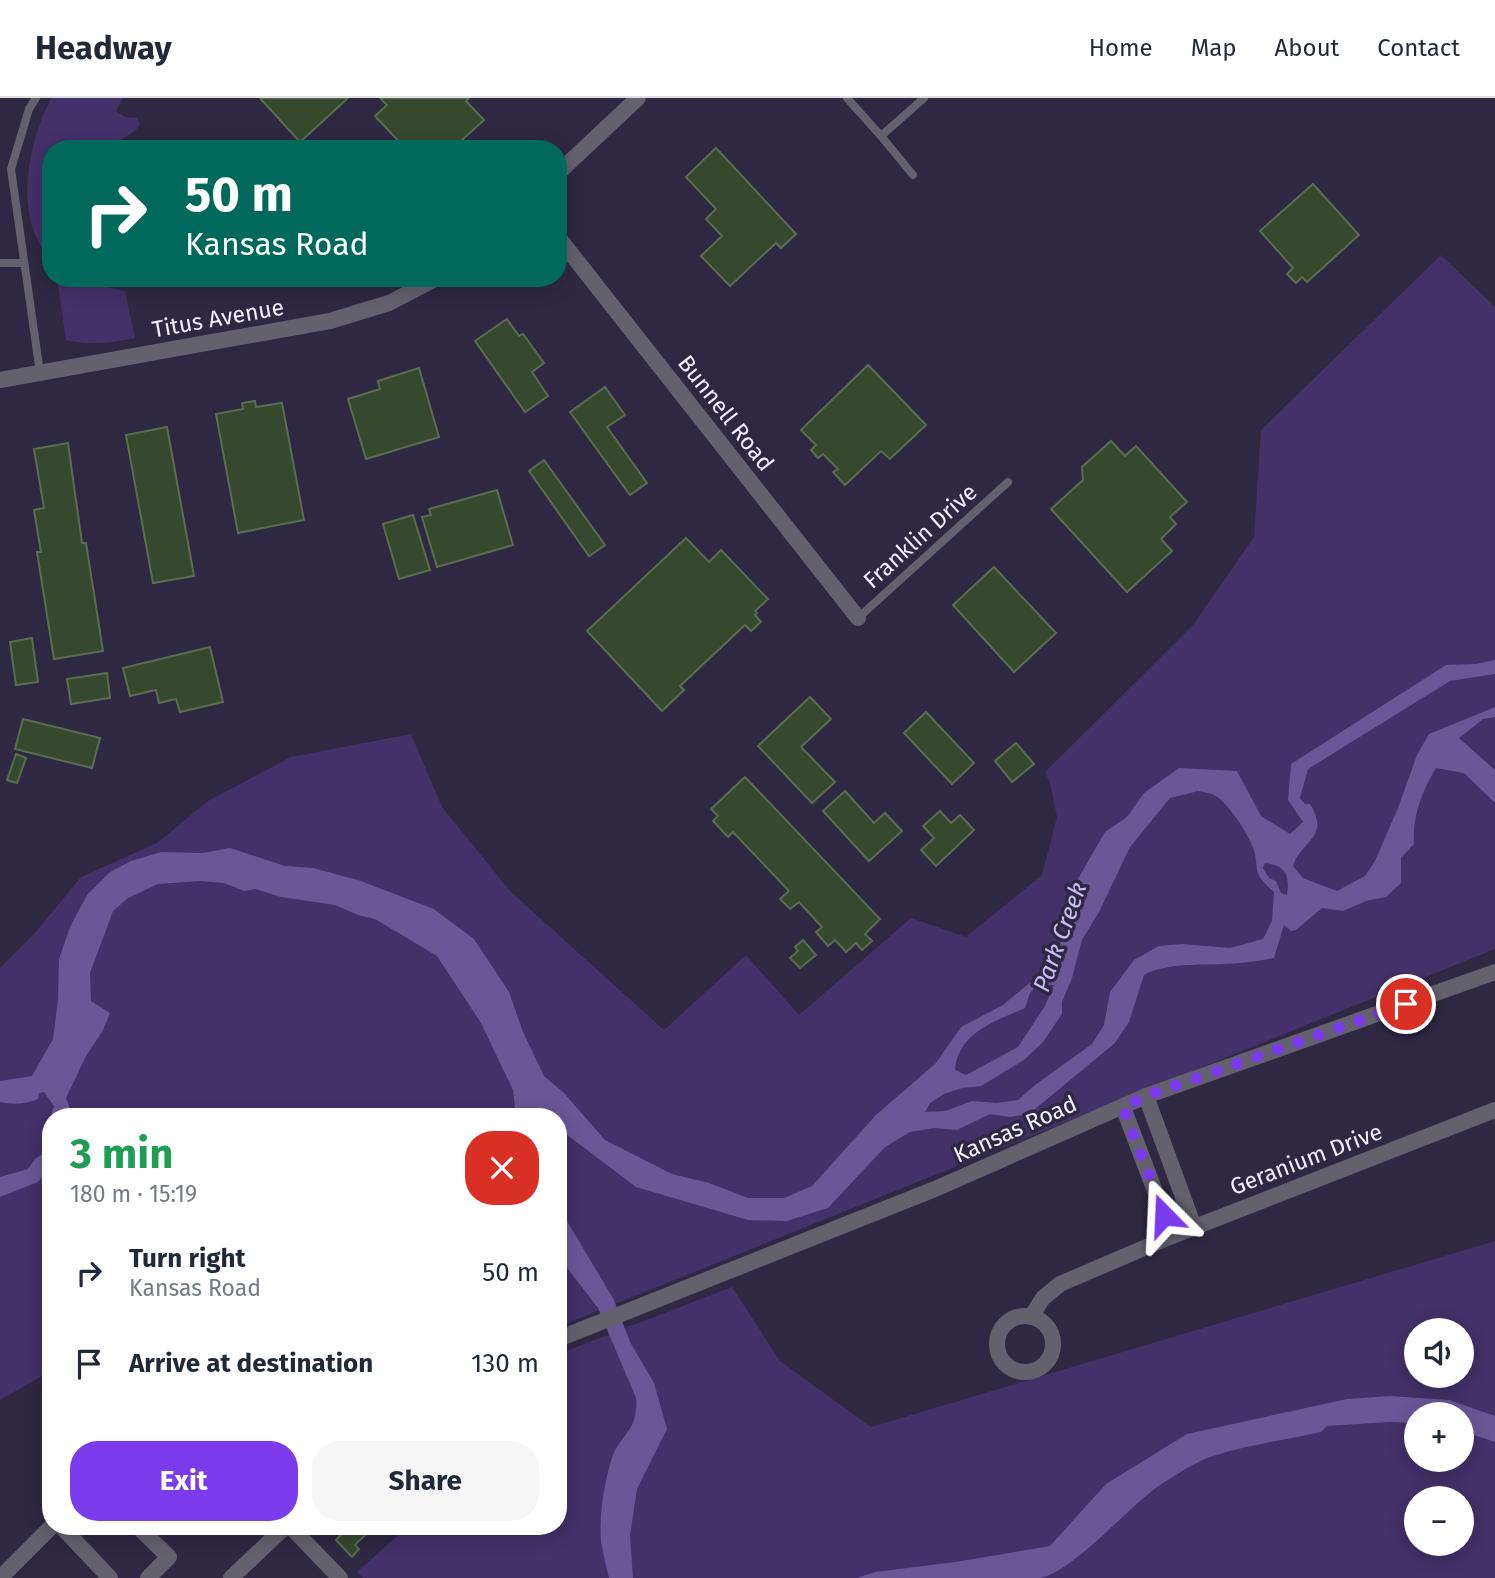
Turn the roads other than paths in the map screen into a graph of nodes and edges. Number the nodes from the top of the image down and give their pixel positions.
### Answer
1 (37, 98) edge
2 (638, 98) edge
3 (847, 98) edge
4 (924, 98) edge
5 (881, 136) junction
6 (567, 165) edge
7 (913, 175) dead end
8 (567, 248) edge
9 (0, 263) edge
10 (24, 263) junction
11 (420, 287) edge
12 (40, 373) junction
13 (0, 380) edge
14 (1008, 482) dead end
15 (858, 618) joint
16 (1495, 972) edge
17 (1146, 1096) junction
18 (1123, 1107) junction
19 (1495, 1110) edge
20 (1194, 1227) junction
21 (1172, 1236) junction
22 (1031, 1317) dead end
23 (567, 1335) edge
24 (43, 1535) edge
25 (69, 1535) edge
26 (146, 1535) edge
27 (278, 1535) edge
28 (297, 1535) edge
29 (0, 1578) edge
30 (110, 1578) edge
31 (148, 1578) edge
32 (231, 1578) edge
33 (340, 1578) edge

1 - 10 lane
2 - 6 street
3 - 5 lane
4 - 5 lane
5 - 7 lane
8 - 15 street, Bunnell Road
9 - 10 lane
10 - 12 lane
11 - 12 street, Titus Avenue
12 - 13 street, Titus Avenue
14 - 15 lane, Franklin Drive
16 - 17 street, Kansas Road
17 - 18 street, Kansas Road
17 - 20 street
18 - 21 street
18 - 23 street, Kansas Road
19 - 20 street, Geranium Drive
20 - 21 street, Geranium Drive
21 - 22 street, Geranium Drive
24 - 29 street
25 - 30 street
26 - 31 street
27 - 32 street
28 - 33 street

